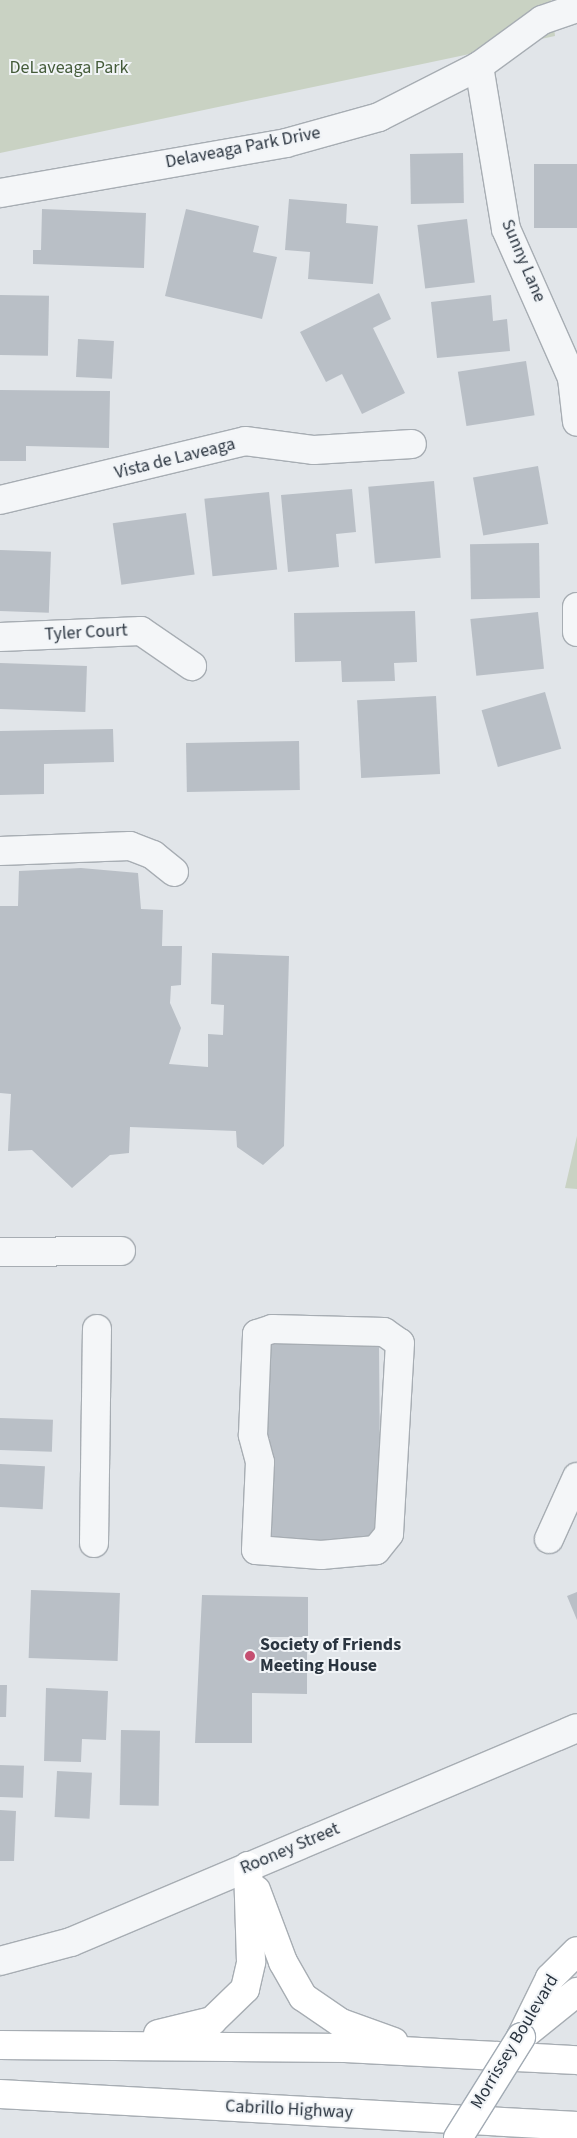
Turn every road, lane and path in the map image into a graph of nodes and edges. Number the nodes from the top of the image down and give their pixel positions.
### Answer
1 (577, 8) edge
2 (479, 66) junction
3 (0, 193) edge
4 (577, 422) edge
5 (412, 444) dead end
6 (0, 500) edge
7 (577, 607) edge
8 (577, 632) edge
9 (0, 637) edge
10 (192, 666) dead end
11 (0, 851) edge
12 (174, 872) dead end
13 (121, 1251) dead end
14 (0, 1252) edge
15 (97, 1329) dead end
16 (577, 1477) edge
17 (389, 1534) joint
18 (549, 1539) dead end
19 (94, 1544) dead end
20 (577, 1728) edge
21 (248, 1866) junction
22 (570, 1957) edge
23 (0, 1961) edge
24 (577, 1992) edge
25 (521, 2038) junction
26 (0, 2045) edge
27 (48, 2045) junction
28 (431, 2053) junction
29 (577, 2060) edge
30 (0, 2094) edge
31 (577, 2126) edge
32 (458, 2138) edge

1 - 2 street, Delaveaga Park Drive
2 - 3 street, Delaveaga Park Drive
2 - 4 street, Sunny Lane
5 - 6 street, Vista de Laveaga
7 - 8 street
9 - 10 street, Tyler Court
11 - 12 street
13 - 14 street
15 - 19 street
16 - 18 street
17 - 17 street
20 - 21 street, Rooney Street
21 - 23 street, Rooney Street
21 - 27 main road
21 - 28 main road
22 - 25 main road, Morrissey Boulevard
24 - 25 main road
25 - 32 main road, Morrissey Boulevard, bridge
26 - 27 main road
27 - 28 main road
28 - 29 main road
30 - 31 main road, Cabrillo Highway

